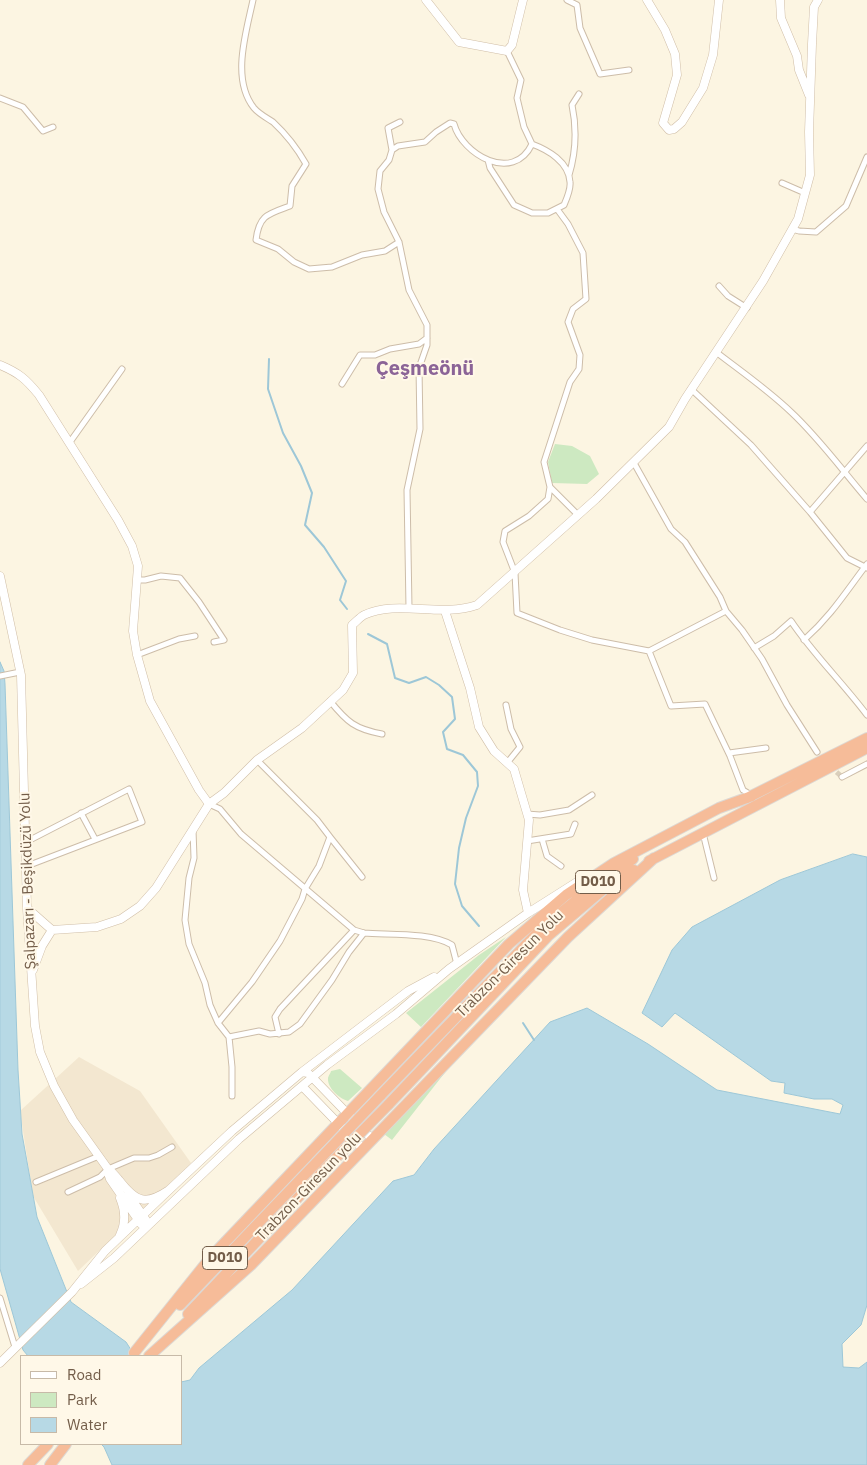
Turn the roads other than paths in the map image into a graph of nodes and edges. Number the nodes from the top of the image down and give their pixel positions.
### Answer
1 (253, 0) edge
2 (426, 0) edge
3 (523, 0) edge
4 (567, 0) edge
5 (647, 0) edge
6 (719, 0) edge
7 (780, 0) edge
8 (818, 0) edge
9 (507, 51) junction
10 (628, 70) dead end
11 (579, 94) dead end
12 (0, 98) edge
13 (811, 101) junction
14 (400, 122) dead end
15 (53, 127) dead end
16 (532, 144) junction
17 (392, 150) junction
18 (867, 157) edge
19 (488, 160) junction
20 (569, 175) junction
21 (782, 183) dead end
22 (805, 193) junction
23 (557, 209) junction
24 (792, 229) junction
25 (399, 242) junction
26 (719, 286) dead end
27 (747, 308) junction
28 (427, 338) junction
29 (716, 352) junction
30 (0, 365) edge
31 (122, 369) dead end
32 (342, 384) dead end
33 (691, 389) junction
34 (70, 442) junction
35 (867, 446) edge
36 (634, 463) junction
37 (845, 473) junction
38 (550, 487) junction
39 (867, 499) edge
40 (810, 512) junction
41 (578, 515) junction
42 (866, 566) edge
43 (515, 573) junction
44 (0, 576) edge
45 (138, 580) junction
46 (409, 608) junction
47 (445, 611) junction
48 (726, 611) junction
49 (196, 636) dead end
50 (804, 640) junction
51 (214, 642) dead end
52 (754, 648) junction
53 (649, 651) junction
54 (137, 655) junction
55 (20, 672) junction
56 (0, 676) edge
57 (330, 701) junction
58 (506, 705) dead end
59 (867, 715) edge
60 (382, 734) dead end
61 (867, 738) edge
62 (766, 748) dead end
63 (867, 748) edge
64 (817, 752) dead end
65 (729, 753) junction
66 (257, 760) junction
67 (507, 763) junction
68 (867, 764) edge
69 (842, 777) dead end
70 (592, 795) dead end
71 (752, 796) junction
72 (209, 804) junction
73 (81, 813) junction
74 (527, 814) junction
75 (698, 819) junction
76 (575, 824) dead end
77 (193, 830) junction
78 (703, 833) junction
79 (330, 837) junction
80 (95, 839) junction
81 (542, 839) junction
82 (26, 842) junction
83 (526, 842) junction
84 (654, 858) junction
85 (26, 866) junction
86 (561, 866) dead end
87 (362, 877) dead end
88 (714, 878) dead end
89 (305, 889) junction
90 (27, 908) junction
91 (528, 913) junction
92 (52, 930) junction
93 (354, 930) junction
94 (364, 933) junction
95 (457, 964) junction
96 (449, 969) junction
97 (31, 974) junction
98 (218, 1023) junction
99 (279, 1034) junction
100 (229, 1037) junction
101 (302, 1072) junction
102 (312, 1077) junction
103 (302, 1086) junction
104 (232, 1096) dead end
105 (388, 1105) joint
106 (347, 1114) junction
107 (337, 1124) junction
108 (372, 1139) junction
109 (172, 1147) dead end
110 (363, 1149) junction
111 (99, 1156) junction
112 (108, 1169) junction
113 (110, 1178) junction
114 (119, 1180) junction
115 (36, 1182) dead end
116 (169, 1190) junction
117 (68, 1192) dead end
118 (141, 1218) junction
119 (146, 1226) junction
120 (118, 1240) junction
121 (72, 1292) junction
122 (0, 1298) edge
123 (17, 1345) junction
124 (133, 1355) edge
125 (150, 1355) edge
126 (150, 1355) edge
127 (0, 1363) edge
128 (0, 1367) edge
129 (47, 1445) edge
130 (65, 1445) edge
131 (28, 1465) edge
132 (50, 1465) edge

1 - 25 street
2 - 9 street
3 - 9 street
4 - 10 street
5 - 6 street
7 - 13 street
8 - 13 street
9 - 16 street
11 - 20 street
12 - 15 street
13 - 22 street
14 - 17 street
16 - 19 street
16 - 20 street
17 - 19 street
17 - 25 street
18 - 24 street
19 - 23 street
20 - 23 street
21 - 22 street
22 - 24 street
23 - 38 street
24 - 27 street
25 - 28 street
26 - 27 street
27 - 29 street
28 - 32 street
28 - 46 street
29 - 33 street
29 - 37 street
30 - 34 street
31 - 34 street
33 - 36 street
33 - 40 street
34 - 45 street
35 - 37 street
36 - 41 street
36 - 48 street
37 - 39 street
37 - 40 street
38 - 41 street
38 - 43 street
40 - 42 street
41 - 43 street
42 - 50 street
43 - 47 street
43 - 53 street
44 - 55 street, Şalpazarı - Beşikdüzü Yolu
45 - 51 street
45 - 54 street
46 - 47 street
46 - 57 street
47 - 67 street
48 - 52 street
48 - 53 street
49 - 54 street
50 - 52 street
50 - 59 street
52 - 64 street
53 - 65 street
54 - 72 street
55 - 56 street
55 - 82 street, Şalpazarı - Beşikdüzü Yolu
57 - 60 street
57 - 66 street
58 - 67 street
61 - 71 highway, Trabzon-Giresun Yolu / D010
62 - 65 street
63 - 78 highway, Trabzon-Giresun Yolu / D010
65 - 71 street
66 - 72 street
66 - 79 street
67 - 74 street
68 - 69 street
70 - 74 street
71 - 75 highway
71 - 124 highway, Trabzon-Giresun Yolu / D010, bridge
72 - 77 street
72 - 89 street
73 - 80 street
73 - 80 street
73 - 82 street
74 - 83 street
75 - 91 street
75 - 106 highway
76 - 81 street
77 - 92 street
77 - 98 street
78 - 84 highway, Trabzon-Giresun Yolu / D010
78 - 88 street
79 - 87 street
79 - 89 street
80 - 85 street
81 - 83 street
81 - 86 street
82 - 85 street, Şalpazarı - Beşikdüzü Yolu
83 - 91 street
84 - 105 highway, Trabzon-Giresun Yolu / D010
84 - 108 highway
85 - 90 street, Şalpazarı - Beşikdüzü Yolu
89 - 93 street
89 - 98 street
90 - 92 street
90 - 97 street, Şalpazarı - Beşikdüzü Yolu
91 - 95 street
92 - 97 street
93 - 94 street
93 - 99 street
94 - 95 street
94 - 99 street
95 - 96 street
96 - 101 street
96 - 102 street
97 - 111 street, Şalpazarı - Beşikdüzü Yolu
98 - 100 street
99 - 100 street
100 - 104 street
101 - 102 street
101 - 116 street
102 - 103 street
102 - 106 street
103 - 107 street
103 - 119 street
105 - 125 highway, Trabzon-Giresun yolu / D010, bridge
106 - 107 highway
106 - 108 street
107 - 110 street
107 - 124 highway
108 - 110 highway
109 - 112 street
110 - 126 highway
111 - 112 street, Şalpazarı - Beşikdüzü Yolu
111 - 115 street
112 - 113 street
112 - 114 street
112 - 117 street
113 - 118 street
113 - 120 street
114 - 116 street
114 - 118 street
116 - 118 street
118 - 119 street
118 - 120 street
119 - 121 street
120 - 121 street
121 - 123 street
122 - 123 street
123 - 127 street
123 - 128 street
129 - 131 highway
130 - 132 highway

